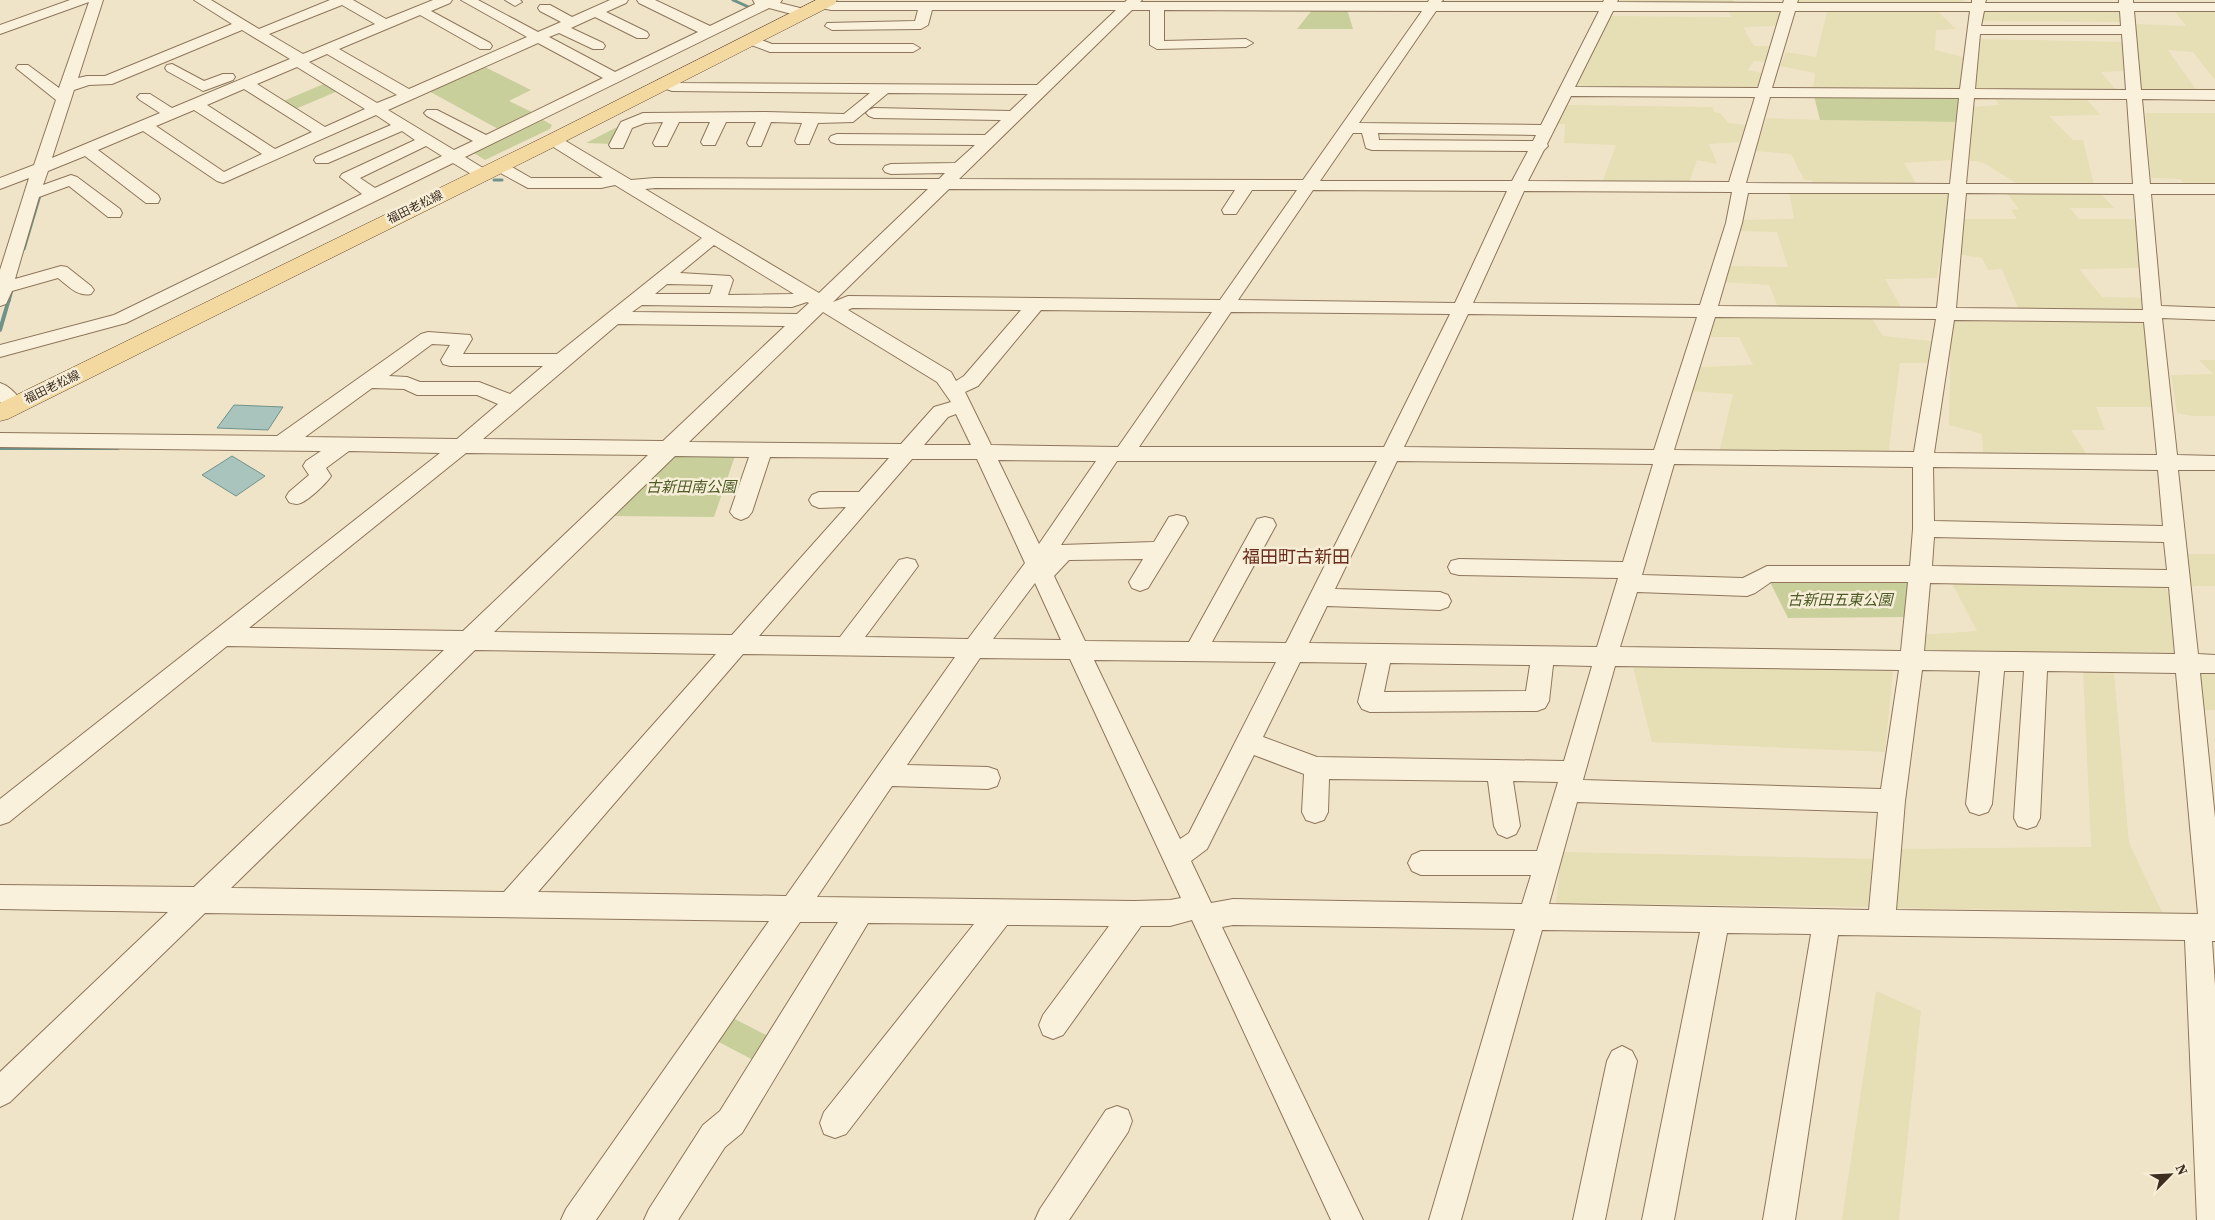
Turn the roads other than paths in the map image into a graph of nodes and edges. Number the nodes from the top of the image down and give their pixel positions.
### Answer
1 (82, 0) edge
2 (96, 0) edge
3 (201, 0) edge
4 (343, 0) edge
5 (445, 0) edge
6 (468, 0) edge
7 (621, 0) edge
8 (644, 0) edge
9 (751, 0) edge
10 (772, 2) edge
11 (825, 2) edge
12 (1609, 4) edge
13 (1978, 4) edge
14 (1132, 5) edge
15 (1430, 5) edge
16 (1791, 5) edge
17 (2129, 5) edge
18 (926, 6) junction
19 (1157, 6) junction
20 (2215, 7) edge
21 (545, 8) dead end
22 (420, 10) junction
23 (596, 12) junction
24 (803, 13) junction
25 (243, 25) junction
26 (386, 25) junction
27 (566, 25) junction
28 (832, 26) dead end
29 (0, 30) edge
30 (1974, 30) junction
31 (2129, 30) junction
32 (710, 32) junction
33 (258, 34) junction
34 (642, 34) dead end
35 (538, 37) junction
36 (750, 40) junction
37 (1246, 43) dead end
38 (485, 46) dead end
39 (598, 46) dead end
40 (913, 48) dead end
41 (328, 49) junction
42 (296, 58) junction
43 (22, 68) dead end
44 (172, 68) dead end
45 (615, 78) junction
46 (245, 83) junction
47 (664, 83) junction
48 (884, 89) junction
49 (907, 89) junction
50 (70, 90) junction
51 (1042, 90) junction
52 (1567, 91) junction
53 (1767, 92) junction
54 (1968, 94) junction
55 (2137, 95) junction
56 (2215, 95) edge
57 (408, 96) junction
58 (145, 97) dead end
59 (195, 104) junction
60 (377, 109) junction
61 (432, 113) dead end
62 (874, 113) dead end
63 (900, 113) junction
64 (171, 114) junction
65 (1016, 116) junction
66 (720, 117) junction
67 (766, 117) junction
68 (673, 118) junction
69 (812, 118) junction
70 (144, 125) junction
71 (403, 125) junction
72 (105, 126) dead end
73 (1348, 128) junction
74 (1369, 128) junction
75 (1548, 130) junction
76 (324, 133) junction
77 (120, 136) junction
78 (837, 138) dead end
79 (427, 140) junction
80 (484, 140) junction
81 (553, 140) junction
82 (989, 140) junction
83 (802, 141) dead end
84 (709, 142) dead end
85 (661, 143) dead end
86 (755, 143) dead end
87 (617, 145) dead end
88 (1540, 146) junction
89 (88, 150) junction
90 (274, 155) junction
91 (454, 155) junction
92 (322, 160) dead end
93 (46, 167) junction
94 (960, 168) junction
95 (832, 169) dead end
96 (490, 170) junction
97 (623, 182) junction
98 (948, 183) junction
99 (0, 184) edge
100 (1247, 185) junction
101 (1306, 185) junction
102 (1519, 185) junction
103 (1738, 186) junction
104 (1957, 187) junction
105 (2145, 188) junction
106 (2215, 189) edge
107 (38, 192) junction
108 (374, 195) junction
109 (152, 199) dead end
110 (1230, 210) dead end
111 (114, 213) dead end
112 (714, 237) junction
113 (662, 278) junction
114 (6, 289) edge
115 (85, 290) dead end
116 (636, 299) junction
117 (717, 300) junction
118 (821, 303) junction
119 (1036, 304) junction
120 (1220, 306) junction
121 (1462, 308) junction
122 (1705, 311) junction
123 (1946, 313) junction
124 (2157, 314) junction
125 (2215, 314) edge
126 (613, 318) junction
127 (803, 320) junction
128 (0, 351) edge
129 (562, 360) junction
130 (369, 381) junction
131 (0, 390) edge
132 (958, 398) junction
133 (512, 403) junction
134 (7, 410) edge
135 (0, 440) edge
136 (281, 444) junction
137 (346, 444) junction
138 (464, 444) junction
139 (671, 448) junction
140 (762, 449) junction
141 (908, 451) junction
142 (984, 452) junction
143 (1117, 453) junction
144 (1390, 454) junction
145 (1659, 458) junction
146 (1923, 460) junction
147 (2172, 462) junction
148 (2215, 463) edge
149 (296, 497) dead end
150 (866, 499) junction
151 (819, 500) dead end
152 (741, 512) dead end
153 (1177, 523) dead end
154 (1265, 525) dead end
155 (1924, 528) junction
156 (2174, 534) junction
157 (1160, 550) junction
158 (907, 566) dead end
159 (1459, 567) dead end
160 (1039, 569) junction
161 (1628, 574) junction
162 (1920, 574) junction
163 (2179, 579) junction
164 (1140, 582) dead end
165 (1321, 596) junction
166 (1440, 600) dead end
167 (222, 637) junction
168 (471, 640) junction
169 (739, 644) junction
170 (846, 646) junction
171 (974, 648) junction
172 (1197, 648) junction
173 (1077, 650) junction
174 (1294, 652) junction
175 (1381, 653) junction
176 (1543, 655) junction
177 (1912, 655) junction
178 (1601, 656) junction
179 (1993, 660) junction
180 (2036, 661) junction
181 (2194, 661) edge
182 (1248, 742) junction
183 (1317, 768) junction
184 (1499, 770) junction
185 (887, 775) junction
186 (1568, 777) junction
187 (988, 778) dead end
188 (1892, 801) junction
189 (1978, 804) dead end
190 (1314, 812) dead end
191 (0, 814) edge
192 (2027, 818) dead end
193 (1507, 826) dead end
194 (1176, 856) junction
195 (1421, 863) dead end
196 (1541, 864) junction
197 (0, 897) edge
198 (202, 899) junction
199 (511, 904) junction
200 (794, 908) junction
201 (861, 908) junction
202 (1001, 911) junction
203 (1202, 911) junction
204 (1530, 913) junction
205 (1134, 914) junction
206 (1881, 915) junction
207 (1716, 919) junction
208 (1827, 921) junction
209 (2210, 924) edge
210 (1053, 1025) dead end
211 (1622, 1061) dead end
212 (0, 1092) edge
213 (1116, 1121) dead end
214 (835, 1123) dead end
215 (577, 1220) edge
216 (660, 1220) edge
217 (1051, 1220) edge
218 (1347, 1220) edge
219 (1445, 1220) edge
220 (1589, 1220) edge
221 (1658, 1220) edge
222 (1779, 1220) edge
223 (2213, 1220) edge

1 - 29 street
2 - 50 street
3 - 25 street
4 - 26 street
4 - 33 street
5 - 22 street
6 - 35 street
7 - 23 street
8 - 32 street
9 - 10 street
10 - 24 street
10 - 32 street
11 - 18 street
11 - 24 main road, 福田老松線
12 - 15 street
12 - 16 street
12 - 52 street
13 - 16 street
13 - 17 street
13 - 30 street
14 - 18 street
14 - 19 street
14 - 51 street
15 - 19 street
15 - 73 street
16 - 53 street
17 - 20 street
17 - 31 street
18 - 28 street
19 - 37 street
21 - 27 street
22 - 26 street
22 - 38 street
23 - 27 street
23 - 34 street
24 - 36 main road, 福田老松線
25 - 33 street
25 - 50 street
26 - 41 street
27 - 35 street
27 - 39 street
30 - 31 street
30 - 54 street
31 - 55 street
32 - 45 street
33 - 42 street
35 - 45 street
35 - 57 street
36 - 40 street
36 - 47 main road, 福田老松線
41 - 42 street
41 - 57 street
42 - 44 street
42 - 46 street
42 - 60 street
43 - 50 street
45 - 80 street
46 - 59 street
46 - 76 street
47 - 48 street
47 - 81 main road, 福田老松線
48 - 49 street
48 - 69 street
49 - 51 street
49 - 63 street
50 - 93 street
51 - 65 street
52 - 53 street
52 - 75 street
53 - 54 street
53 - 103 street
54 - 55 street
54 - 104 street
55 - 56 street
55 - 105 street
57 - 60 street
58 - 64 street
59 - 64 street
59 - 90 street
60 - 71 street
60 - 76 street
61 - 80 street
62 - 63 street
63 - 65 street
64 - 70 street
65 - 82 street
66 - 67 street
66 - 68 street
66 - 84 street
67 - 69 street
67 - 86 street
68 - 85 street
68 - 87 street
69 - 83 street
70 - 77 street
70 - 90 street
71 - 79 street
71 - 92 street
72 - 77 street
73 - 74 street
73 - 101 street
74 - 75 street
74 - 88 street
75 - 88 street
76 - 90 street
77 - 89 street
78 - 82 street
79 - 91 street
79 - 108 street
80 - 91 street
81 - 96 main road, 福田老松線
81 - 97 street
82 - 94 street
88 - 102 street
89 - 93 street
89 - 109 street
91 - 96 street
91 - 108 street
93 - 99 street
93 - 107 street
94 - 95 street
94 - 98 street
96 - 97 street
96 - 134 main road, 福田老松線
97 - 98 street
97 - 112 street
98 - 100 street
98 - 118 street
100 - 101 street
100 - 110 street
101 - 102 street
101 - 120 street
102 - 103 street
102 - 121 street
103 - 104 street
103 - 122 street
104 - 105 street
104 - 123 street
105 - 106 street
105 - 124 street
107 - 111 street
107 - 114 street
108 - 128 street
112 - 113 street
112 - 118 street
113 - 116 street
113 - 117 street
114 - 115 street
116 - 117 street
116 - 126 street
117 - 118 street
118 - 119 street
118 - 127 street
118 - 132 street
119 - 120 street
119 - 132 street
120 - 121 street
120 - 143 street
121 - 122 street
121 - 144 street
122 - 123 street
122 - 145 street
123 - 124 street
123 - 146 street
124 - 125 street
124 - 147 street
126 - 127 street
126 - 129 street
127 - 139 street
129 - 130 street
129 - 133 street
130 - 133 street
130 - 136 street
131 - 134 street
132 - 141 street
132 - 142 street
133 - 138 street
135 - 136 street
136 - 137 street
137 - 138 street
137 - 149 street
138 - 139 street
138 - 167 street
139 - 140 street
139 - 168 street
140 - 141 street
140 - 152 street
141 - 142 street
141 - 150 street
142 - 143 street
142 - 160 street
143 - 144 street
143 - 160 street
144 - 145 street
144 - 165 street
145 - 146 street
145 - 161 street
146 - 147 street
146 - 155 street
147 - 148 street
147 - 156 street
150 - 151 street
150 - 169 street
153 - 157 street
154 - 172 street
155 - 156 street
155 - 162 street
156 - 163 street
157 - 160 street
157 - 164 street
158 - 170 street
159 - 161 street
160 - 171 street
160 - 173 street
161 - 162 street
161 - 178 street
162 - 163 street
162 - 177 street
163 - 181 street
165 - 166 street
165 - 174 street
167 - 168 street
167 - 191 street
168 - 169 street
168 - 198 street
169 - 170 street
169 - 199 street
170 - 171 street
171 - 173 street
171 - 185 street
172 - 173 street
172 - 174 street
173 - 194 street
174 - 175 street
174 - 182 street
175 - 176 street
175 - 176 street
176 - 178 street
177 - 178 street
177 - 179 street
177 - 188 street
178 - 186 street
179 - 180 street
179 - 189 street
180 - 181 street
180 - 192 street
181 - 209 street
182 - 183 street
182 - 194 street
183 - 184 street
183 - 190 street
184 - 186 street
184 - 193 street
185 - 187 street
185 - 200 street
186 - 188 street
186 - 196 street
188 - 206 street
194 - 203 street
195 - 196 street
196 - 204 street
197 - 198 street
198 - 199 street
198 - 212 street
199 - 200 street
200 - 201 street
200 - 215 street
201 - 202 street
201 - 216 street
202 - 205 street
202 - 214 street
203 - 204 street
203 - 205 street
203 - 218 street
204 - 207 street
204 - 219 street
205 - 210 street
206 - 208 street
206 - 209 street
207 - 208 street
207 - 221 street
208 - 222 street
209 - 223 street
211 - 220 street
213 - 217 street

